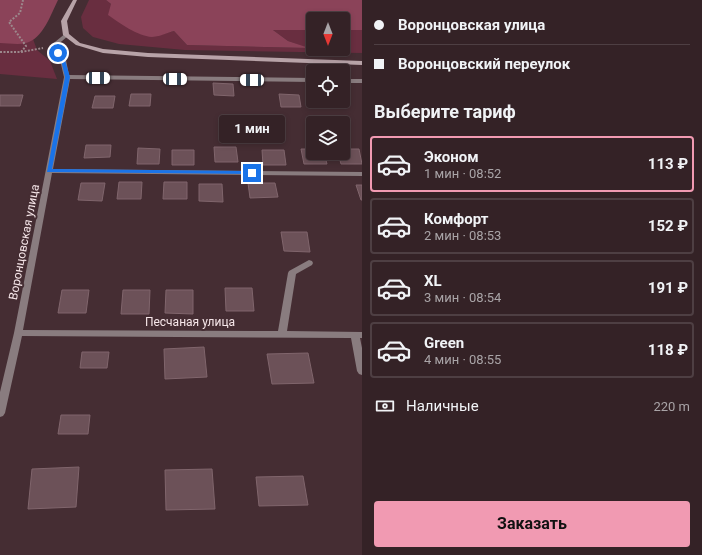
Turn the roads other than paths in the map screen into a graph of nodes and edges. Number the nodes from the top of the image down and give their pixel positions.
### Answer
1 (75, 0) edge
2 (66, 35) junction
3 (362, 63) edge
4 (67, 77) junction
5 (306, 80) edge
6 (350, 81) edge
7 (362, 81) edge
8 (49, 171) junction
9 (362, 174) edge
10 (309, 263) dead end
11 (18, 333) junction
12 (282, 334) junction
13 (358, 335) edge
14 (362, 371) edge
15 (0, 413) edge

1 - 2 main road
2 - 3 main road
2 - 4 street, Воронцовская улица
4 - 5 street
4 - 8 street, Воронцовская улица
6 - 7 street
8 - 9 street
8 - 11 street, Воронцовская улица
10 - 12 street
11 - 12 street, Песчаная улица
11 - 15 street, Воронцовская улица
12 - 13 street, Песчаная улица
13 - 14 street

